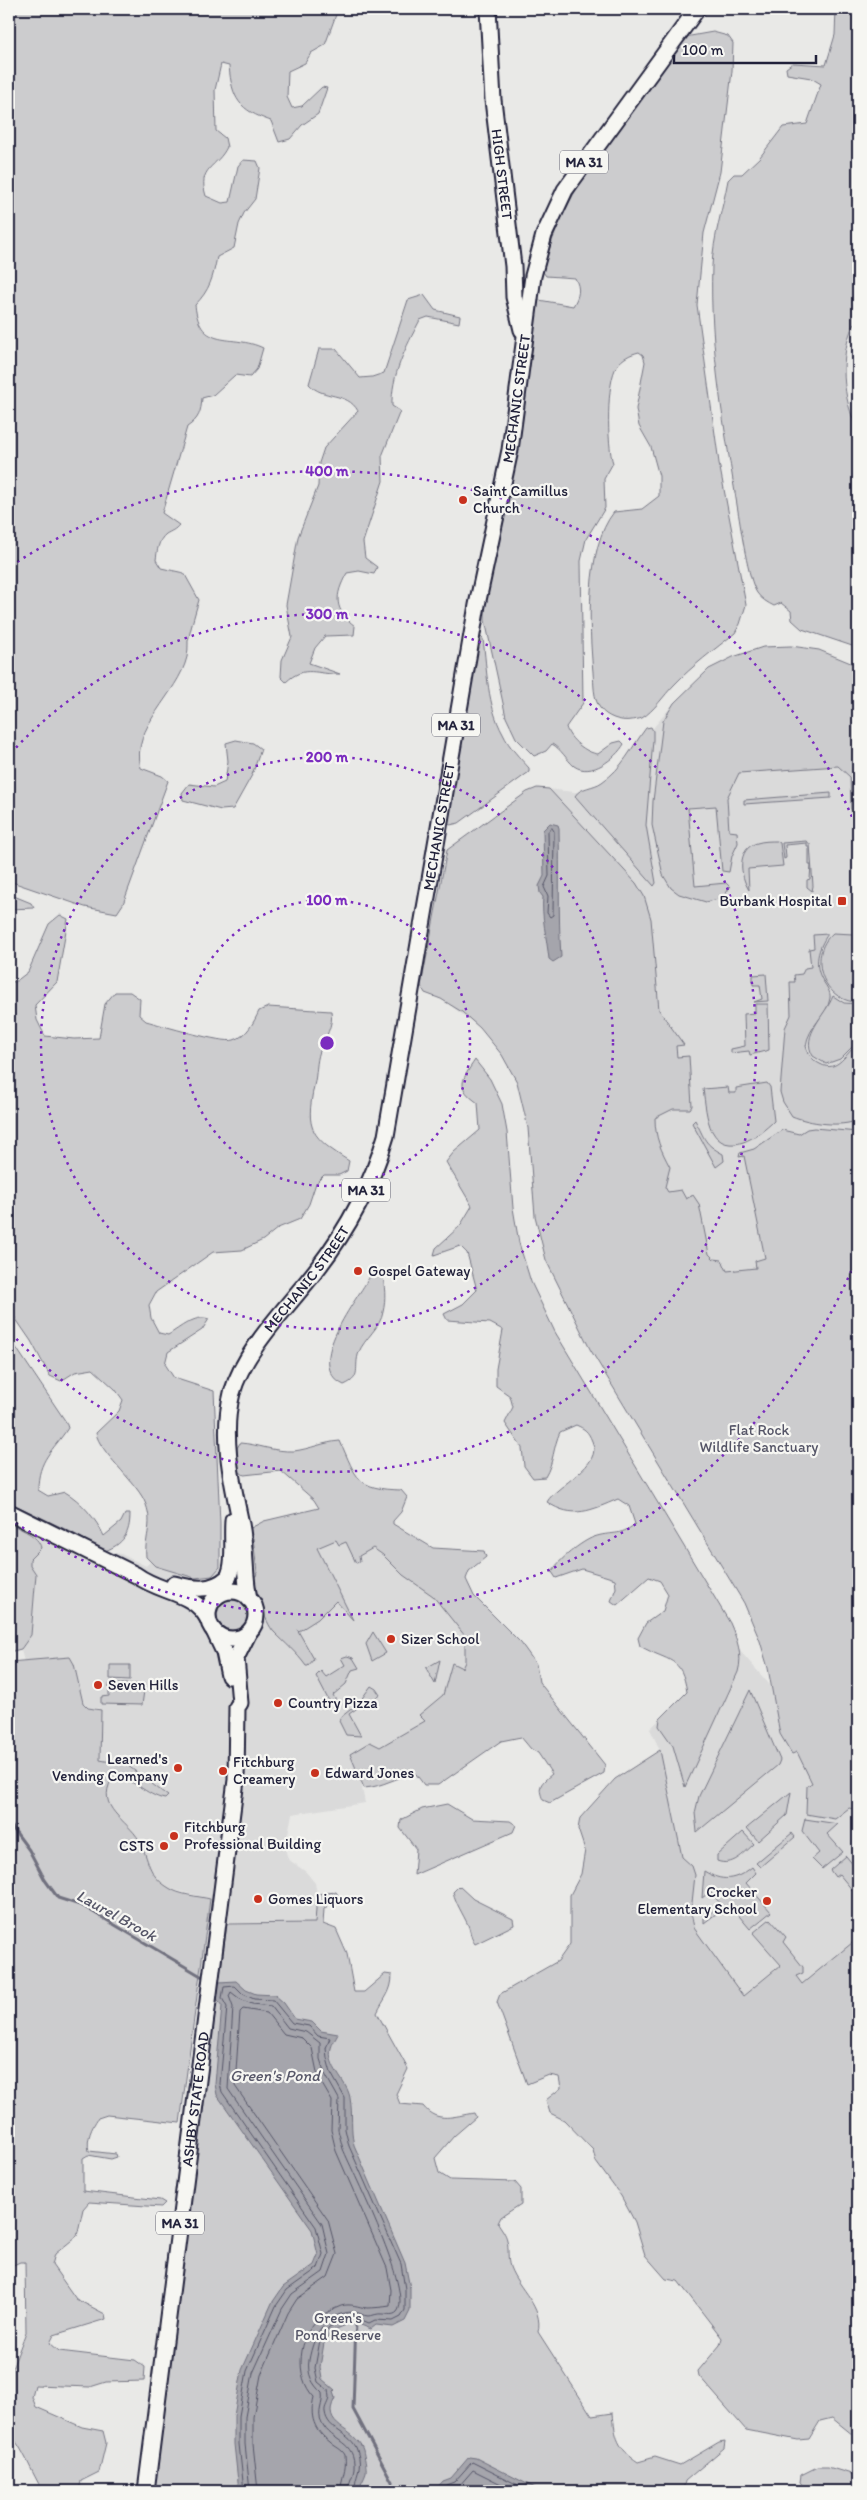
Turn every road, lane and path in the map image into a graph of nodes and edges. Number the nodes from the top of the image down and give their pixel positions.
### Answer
1 (488, 9) edge
2 (697, 9) edge
3 (524, 339) junction
4 (235, 1501) junction
5 (9, 1512) edge
6 (231, 1573) junction
7 (136, 1575) junction
8 (195, 1588) junction
9 (223, 1593) junction
10 (249, 1599) junction
11 (211, 1625) junction
12 (249, 1632) junction
13 (237, 1707) junction
14 (146, 2491) edge

1 - 3 main road, HIGH STREET
2 - 3 main road, MECHANIC STREET / MA 31
3 - 4 main road, MECHANIC STREET / MA 31
4 - 6 main road, MECHANIC STREET
4 - 10 main road, MECHANIC STREET / MA 31
5 - 7 main road
6 - 8 main road
6 - 9 main road, MECHANIC STREET
7 - 8 main road
7 - 11 main road
8 - 9 main road
9 - 10 main road
9 - 11 main road
10 - 12 main road, MA 31
11 - 12 main road
11 - 13 main road, ASHBY STATE ROAD
12 - 13 main road, ASHBY STATE ROAD / MA 31
13 - 14 main road, ASHBY STATE ROAD / MA 31

